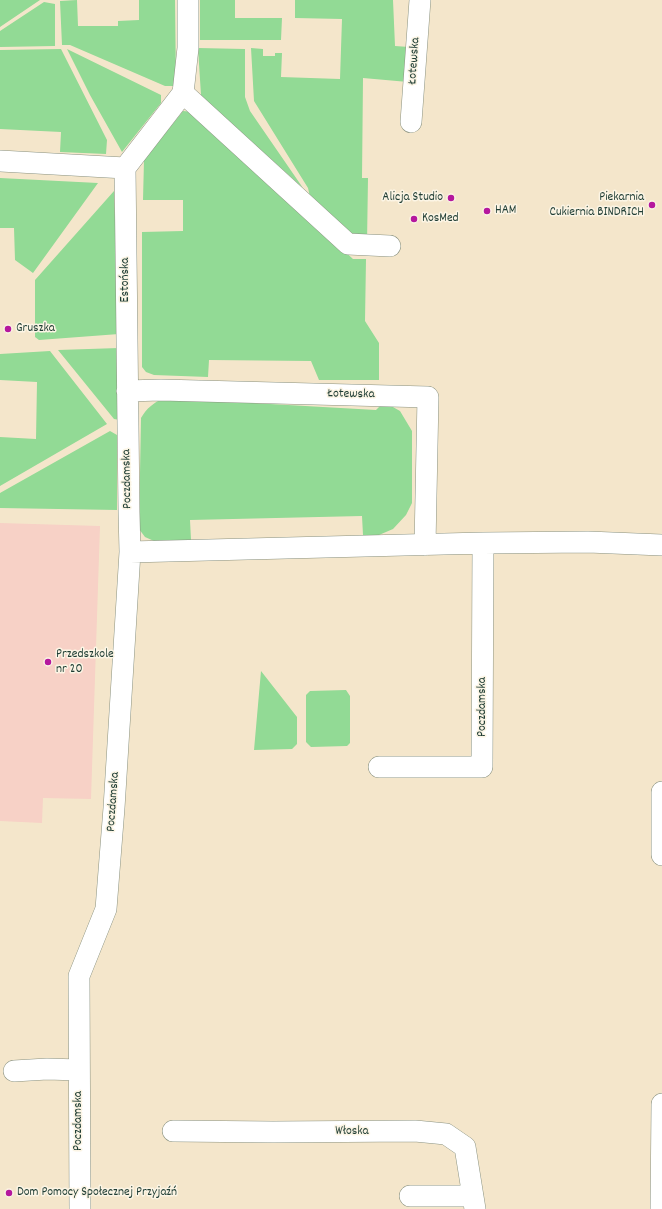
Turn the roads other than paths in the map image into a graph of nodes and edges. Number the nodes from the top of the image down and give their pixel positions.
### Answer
1 (188, 0) edge
2 (420, 0) edge
3 (183, 93) junction
4 (411, 122) dead end
5 (0, 161) edge
6 (125, 168) junction
7 (390, 246) dead end
8 (127, 391) junction
9 (483, 543) junction
10 (425, 545) junction
11 (662, 545) edge
12 (130, 552) junction
13 (380, 767) dead end
14 (662, 792) edge
15 (662, 855) edge
16 (79, 1070) junction
17 (14, 1071) dead end
18 (662, 1104) edge
19 (173, 1131) dead end
20 (410, 1196) dead end
21 (474, 1203) edge
22 (80, 1209) edge
23 (661, 1209) edge

1 - 3 street
2 - 4 street, Łotewska
3 - 6 street
3 - 7 street
5 - 6 street
6 - 8 street, Estońska
8 - 10 street, Łotewska
8 - 12 street, Poczdamska
9 - 10 street
9 - 11 street
9 - 13 street, Poczdamska
10 - 12 street
12 - 16 street, Poczdamska
14 - 15 street
16 - 17 street
16 - 22 street, Poczdamska
18 - 23 street
19 - 21 street, Włoska
20 - 21 street

